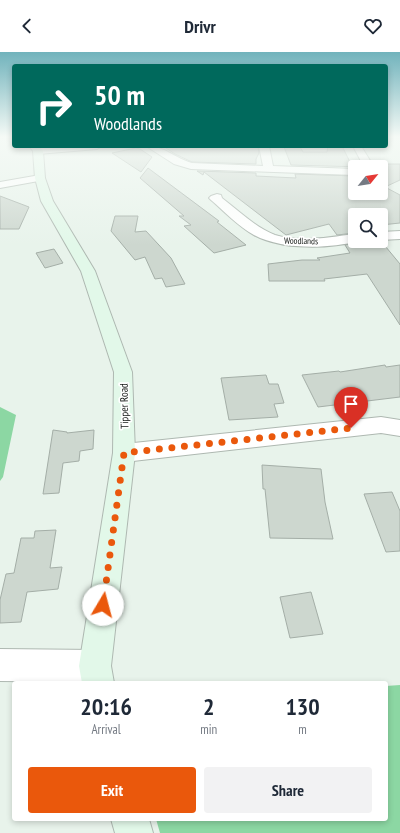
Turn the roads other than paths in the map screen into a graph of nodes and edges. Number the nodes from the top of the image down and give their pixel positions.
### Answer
1 (39, 172) edge
2 (40, 178) junction
3 (0, 185) edge
4 (217, 197) dead end
5 (400, 235) edge
6 (388, 236) edge
7 (348, 239) edge
8 (400, 428) edge
9 (124, 453) junction
10 (0, 665) edge
11 (96, 674) edge
12 (131, 821) edge
13 (134, 833) edge

1 - 2 street, Tipper Road
2 - 3 street
2 - 9 street, Tipper Road
4 - 7 street, Woodlands
5 - 6 street
8 - 9 street
9 - 11 street, Tipper Road
10 - 11 street
12 - 13 street

